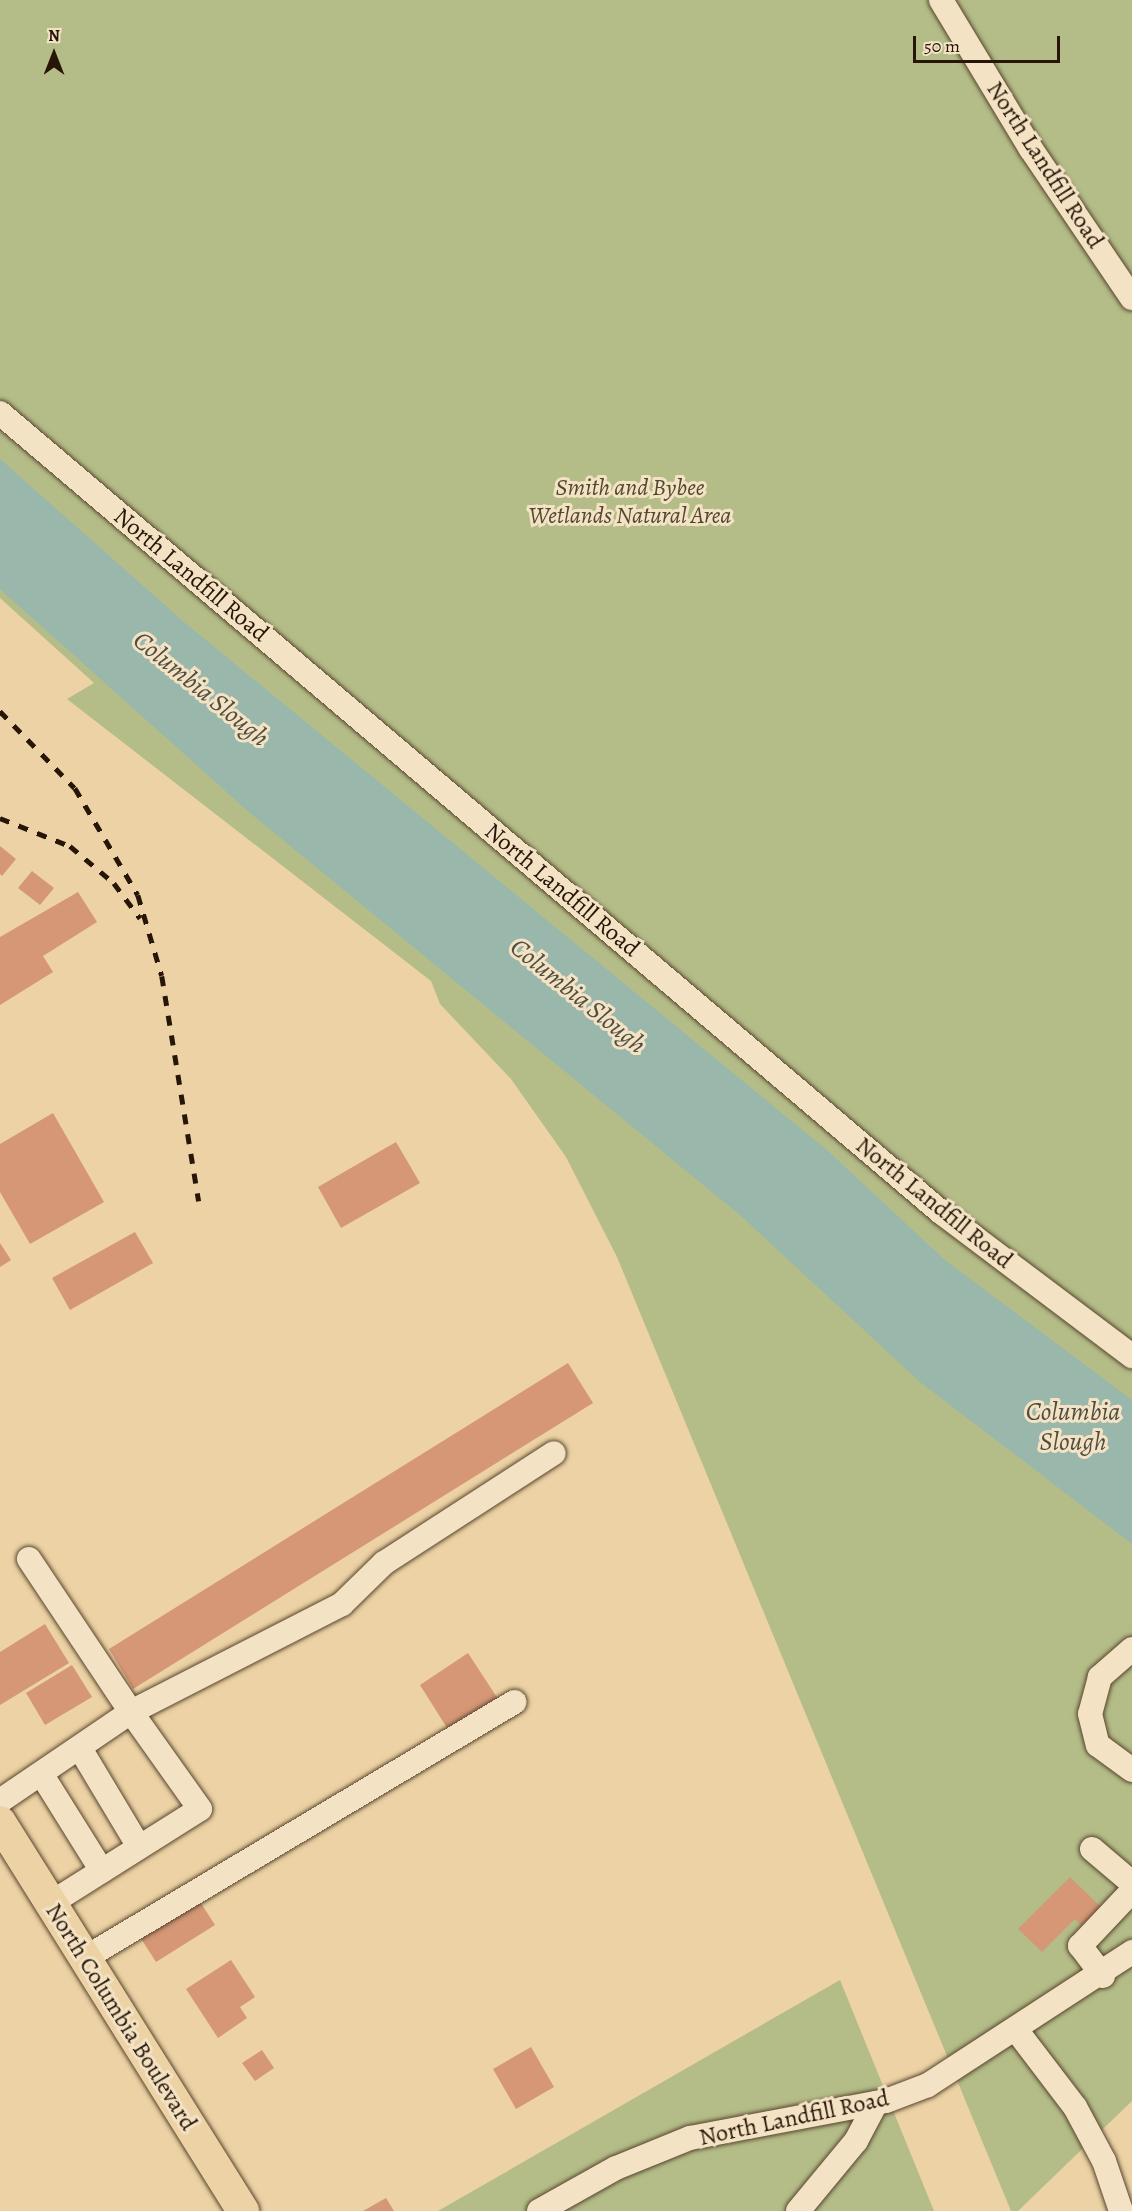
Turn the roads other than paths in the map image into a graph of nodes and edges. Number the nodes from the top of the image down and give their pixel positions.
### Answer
1 (941, 0) edge
2 (1132, 298) edge
3 (0, 413) edge
4 (1132, 1356) edge
5 (554, 1453) dead end
6 (29, 1559) dead end
7 (1132, 1649) edge
8 (514, 1702) dead end
9 (123, 1721) junction
10 (81, 1750) junction
11 (1132, 1770) edge
12 (42, 1775) junction
13 (0, 1802) edge
14 (0, 1822) edge
15 (139, 1847) junction
16 (1092, 1849) dead end
17 (102, 1871) junction
18 (1132, 1883) edge
19 (1132, 1891) edge
20 (51, 1903) junction
21 (1132, 1952) edge
22 (85, 1958) junction
23 (1103, 1976) junction
24 (1017, 2031) junction
25 (876, 2103) junction
26 (243, 2211) edge
27 (539, 2211) edge
28 (798, 2211) edge
29 (1122, 2211) edge

1 - 2 street, North Landfill Road
3 - 4 street, North Landfill Road
5 - 9 street
6 - 9 street
7 - 11 street
8 - 22 street
9 - 10 street
9 - 15 street
10 - 12 street
10 - 15 street
12 - 13 street
12 - 17 street
14 - 20 main road, North Columbia Boulevard
15 - 17 street
16 - 18 street
17 - 20 street
19 - 23 street
20 - 22 main road, North Columbia Boulevard
21 - 23 street, North Landfill Road
22 - 26 main road, North Columbia Boulevard
23 - 24 street, North Landfill Road
24 - 25 street, North Landfill Road
24 - 29 street
25 - 27 street, North Landfill Road
25 - 28 street

